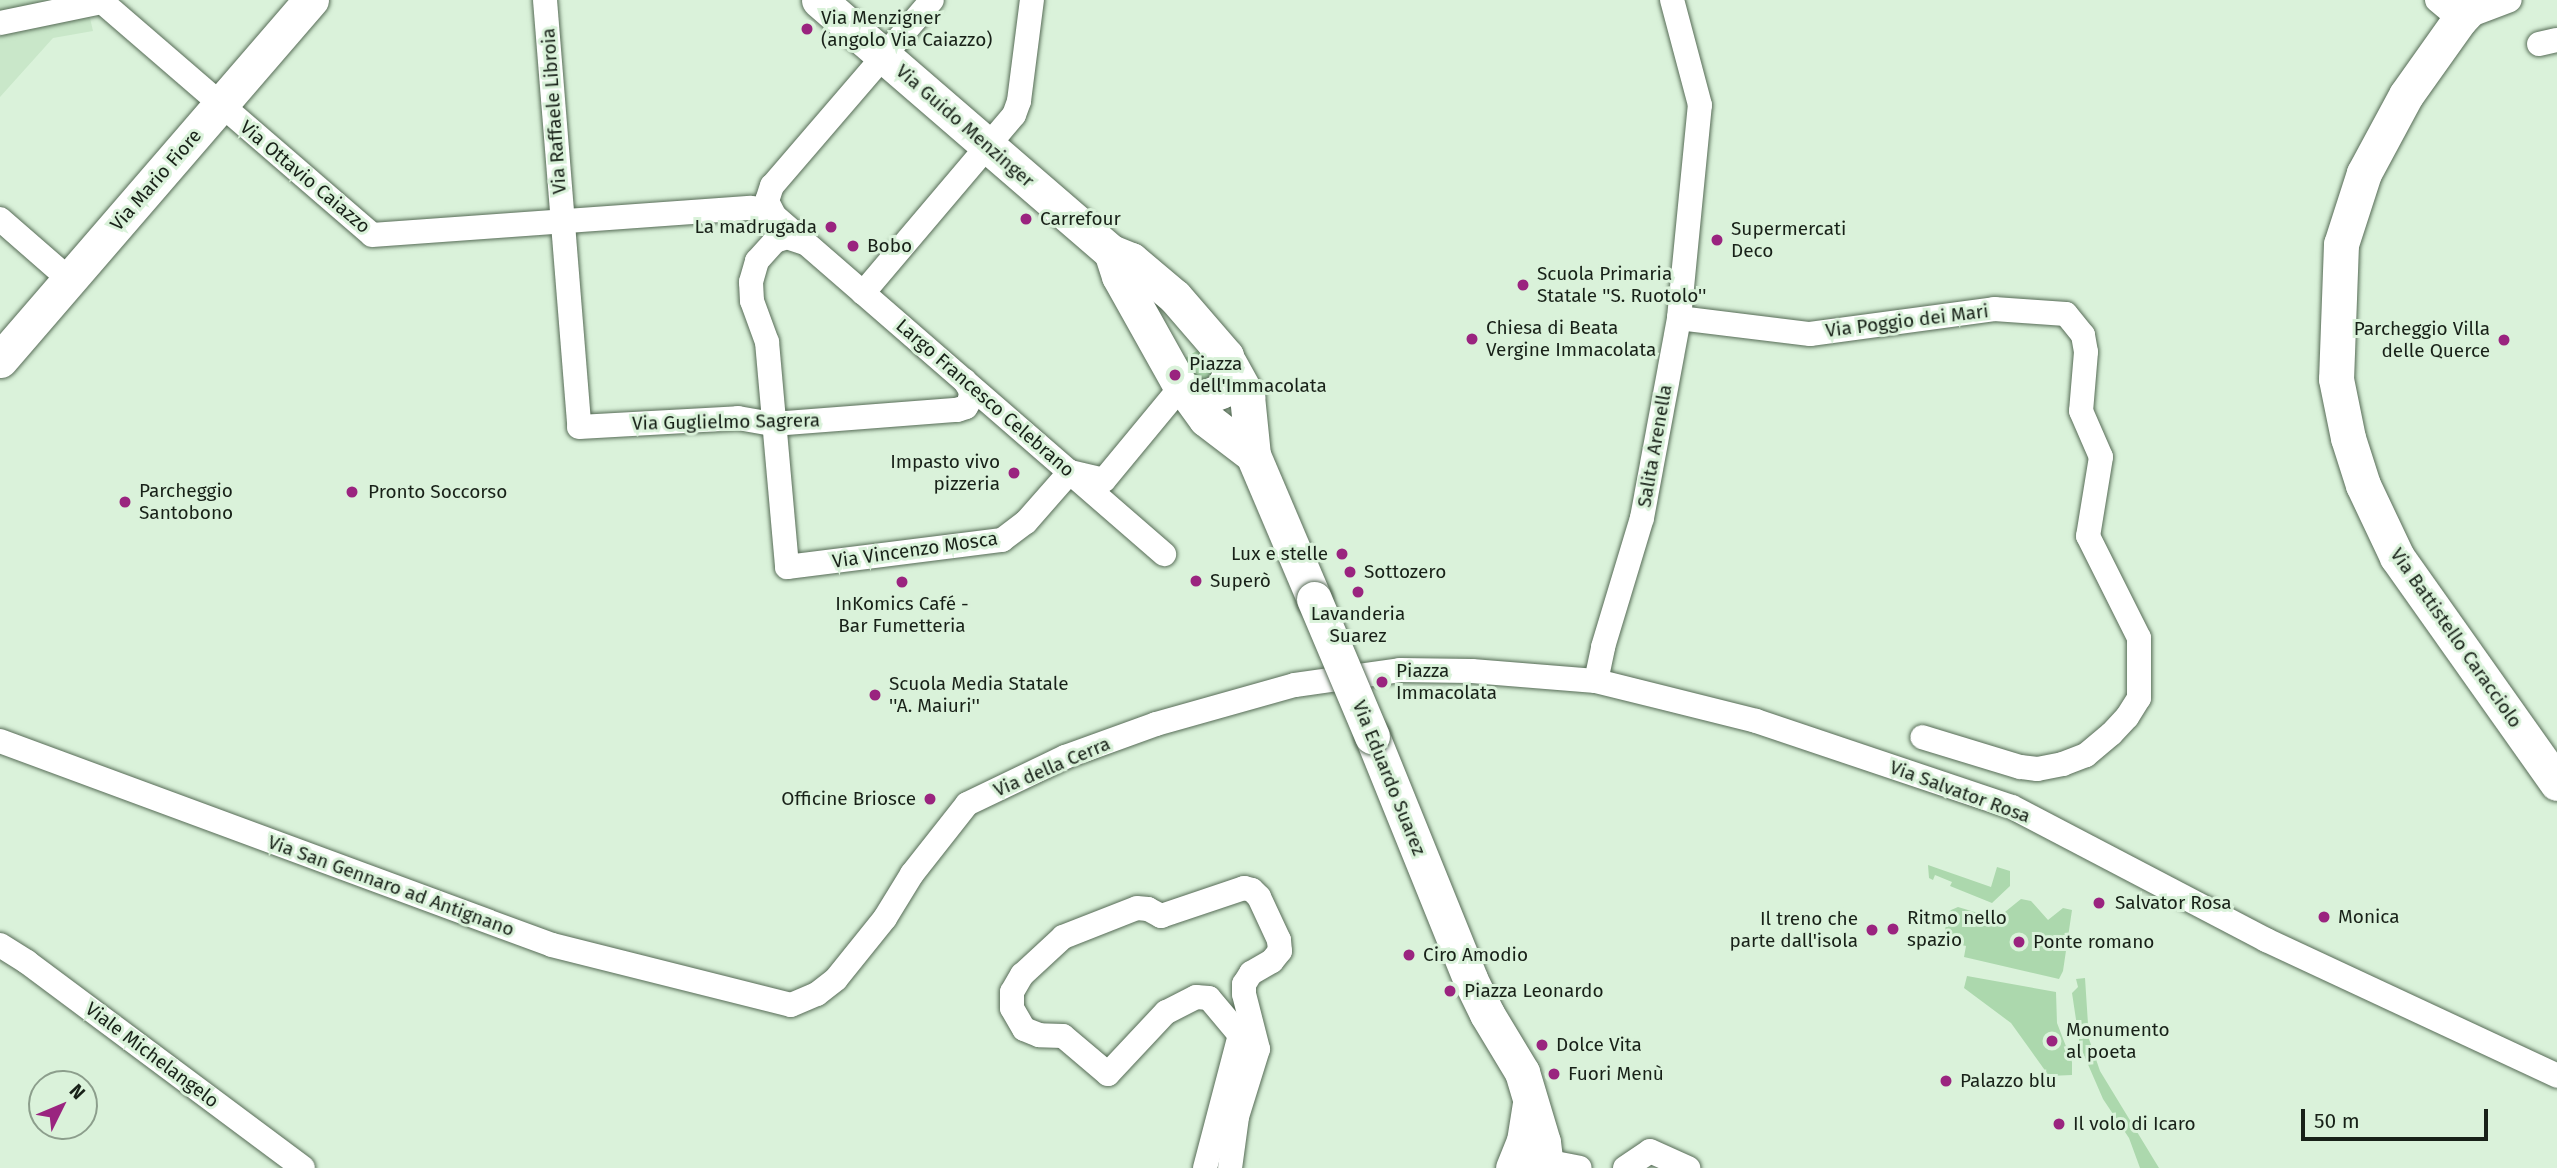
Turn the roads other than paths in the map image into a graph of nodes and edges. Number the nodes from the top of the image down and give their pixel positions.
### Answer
1 (311, 0) edge
2 (545, 0) edge
3 (819, 0) edge
4 (932, 0) edge
5 (1032, 0) edge
6 (1672, 0) edge
7 (2510, 0) edge
8 (100, 1) edge
9 (2458, 6) edge
10 (0, 23) edge
11 (884, 56) junction
12 (221, 105) junction
13 (988, 146) junction
14 (775, 217) junction
15 (0, 219) edge
16 (562, 222) junction
17 (805, 243) junction
18 (1111, 252) junction
19 (70, 280) junction
20 (863, 293) junction
21 (1679, 318) junction
22 (1225, 356) junction
23 (0, 360) edge
24 (965, 381) junction
25 (1181, 386) junction
26 (773, 424) junction
27 (1253, 455) junction
28 (1070, 472) junction
29 (1164, 554) dead end
30 (1401, 670) joint
31 (1596, 681) junction
32 (1922, 737) dead end
33 (0, 741) edge
34 (2557, 783) edge
35 (0, 945) edge
36 (791, 1004) joint
37 (2557, 1076) edge
38 (1540, 1167) edge
39 (303, 1168) edge
40 (1205, 1168) edge
41 (1230, 1168) edge
42 (1625, 1168) edge
43 (1688, 1168) edge

1 - 12 street, Via Mario Fiore
2 - 16 street, Via Raffaele Libroia
3 - 11 street, Via Guido Menzinger
4 - 11 street
5 - 13 street
6 - 21 street, Salita Arenella
7 - 9 street
8 - 10 street
8 - 12 street, Via Ottavio Caiazzo
9 - 34 street, Via Battistello Caracciolo
11 - 13 street, Via Guido Menzinger
11 - 14 street
12 - 16 street, Via Ottavio Caiazzo
12 - 19 street, Via Mario Fiore
13 - 18 street, Via Guido Menzinger
13 - 20 street
14 - 16 street, Largo Francesco Celebrano
14 - 17 street, Largo Francesco Celebrano
15 - 19 street
16 - 26 street, Via Guglielmo Sagrera
17 - 20 street, Largo Francesco Celebrano
17 - 26 street
18 - 22 street
18 - 25 street
19 - 23 street, Via Mario Fiore
20 - 24 street, Largo Francesco Celebrano
21 - 31 street, Salita Arenella
21 - 32 street, Via Poggio dei Mari
22 - 25 street
22 - 27 street
24 - 26 street, Via Guglielmo Sagrera
24 - 28 street, Largo Francesco Celebrano
25 - 27 street
25 - 28 street
26 - 28 street, Via Vincenzo Mosca
27 - 38 street, Via Eduardo Suarez, bridge
28 - 29 street, Largo Francesco Celebrano
30 - 31 street, Via Salvator Rosa
30 - 36 street, Via della Cerra
31 - 37 street, Via Salvator Rosa
33 - 36 street, Via San Gennaro ad Antignano
35 - 39 street, Viale Michelangelo
40 - 41 street
42 - 43 street

